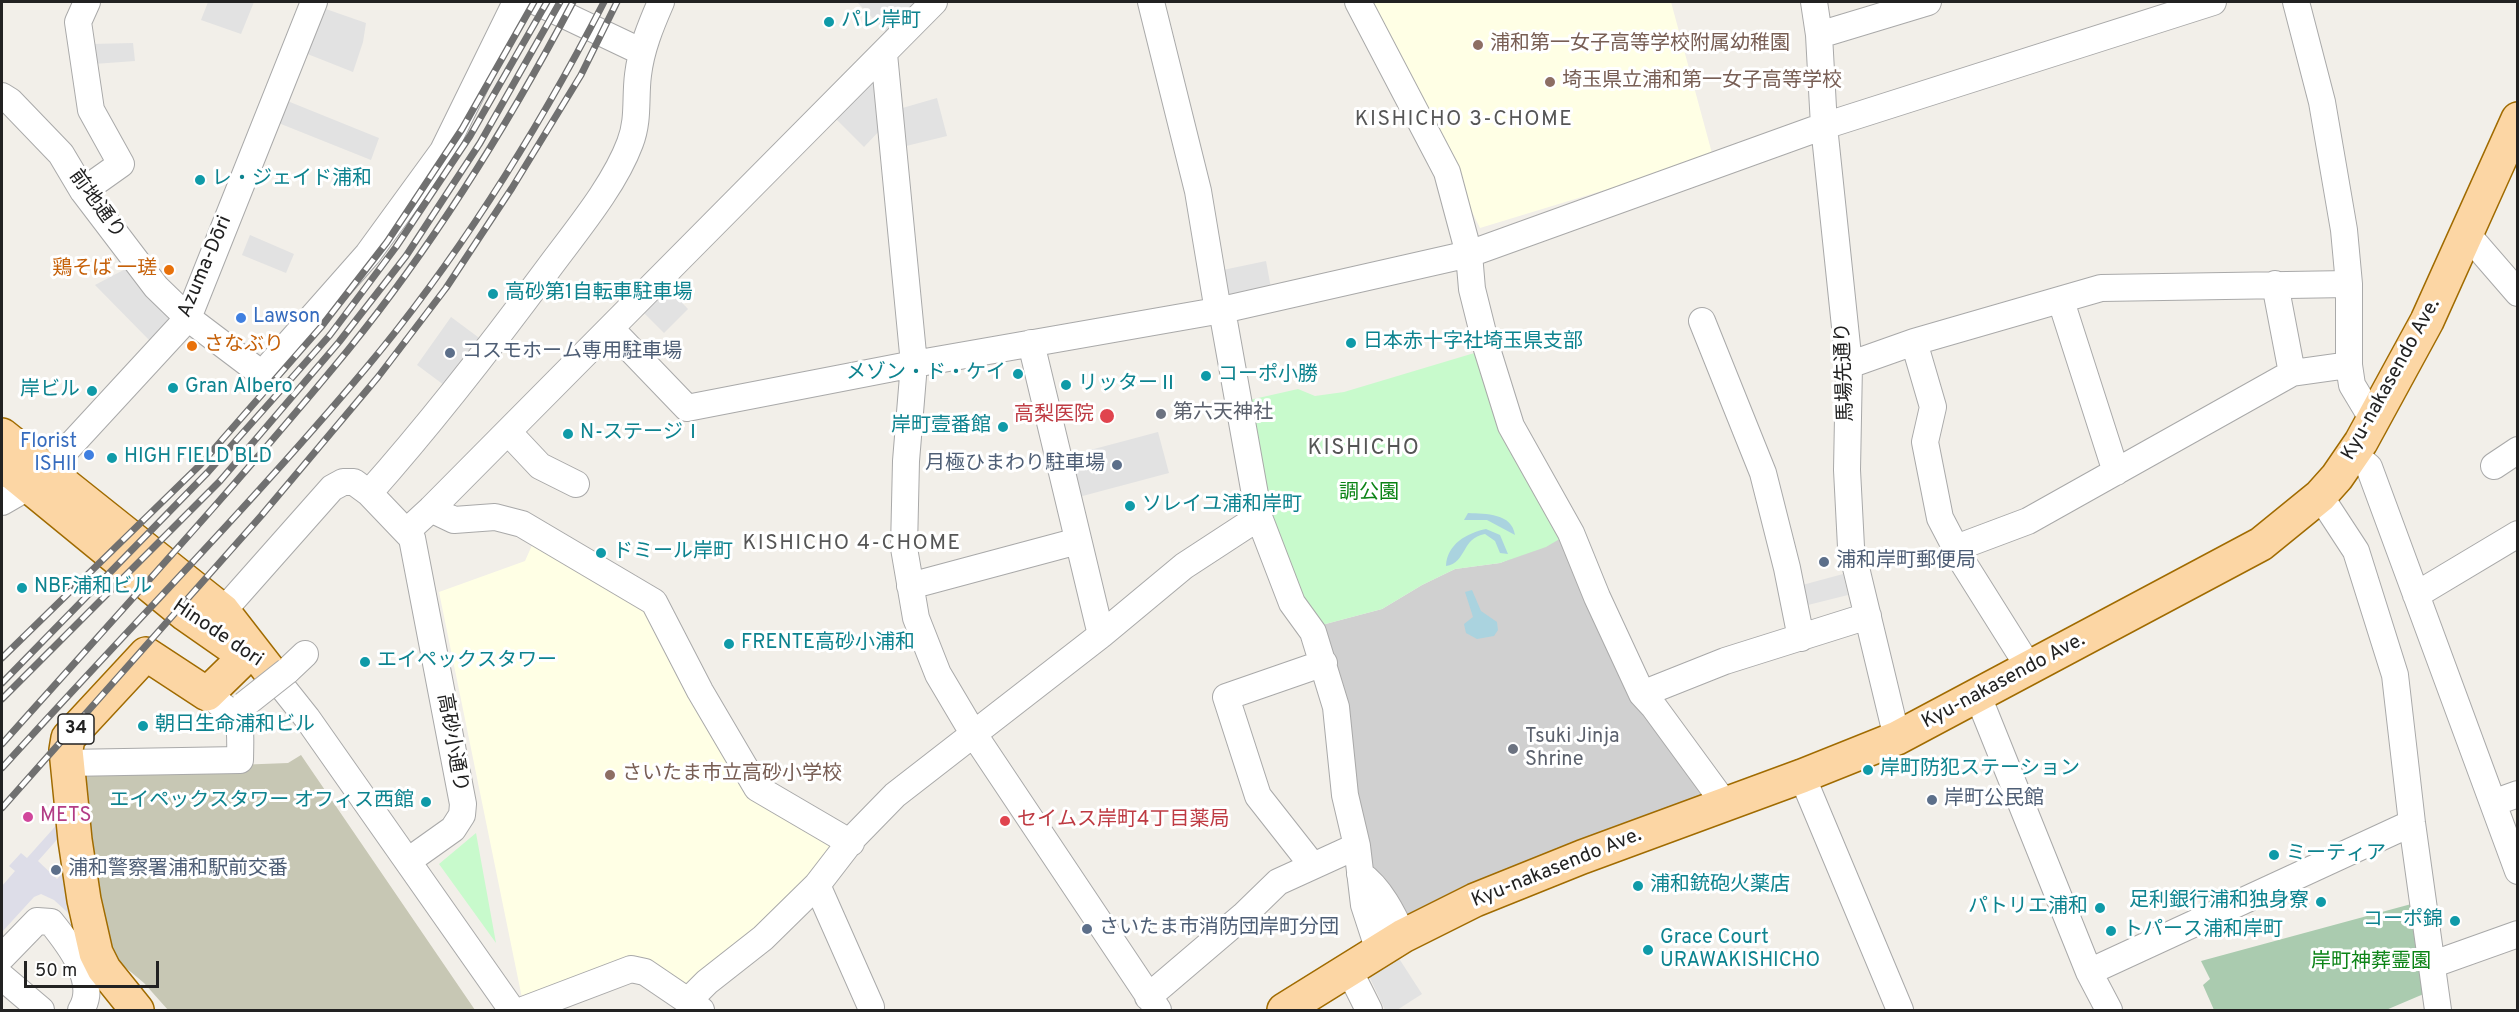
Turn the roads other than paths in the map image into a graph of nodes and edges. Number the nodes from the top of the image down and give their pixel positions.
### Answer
1 (87, 2) edge
2 (314, 2) edge
3 (516, 2) edge
4 (537, 2) edge
5 (661, 2) edge
6 (934, 2) edge
7 (1151, 2) edge
8 (1358, 2) edge
9 (1814, 2) edge
10 (1928, 2) edge
11 (2213, 2) edge
12 (2296, 2) edge
13 (1819, 35) junction
14 (642, 52) junction
15 (884, 54) junction
16 (2, 96) edge
17 (2517, 119) edge
18 (1824, 126) junction
19 (84, 190) junction
20 (2466, 233) junction
21 (1469, 254) junction
22 (2275, 284) junction
23 (2349, 284) junction
24 (2516, 288) edge
25 (2061, 301) junction
26 (1220, 310) junction
27 (188, 318) junction
28 (1702, 321) dead end
29 (611, 329) junction
30 (1914, 342) junction
31 (1031, 343) junction
32 (914, 364) junction
33 (1849, 365) junction
34 (2349, 365) junction
35 (2292, 373) junction
36 (2373, 420) junction
37 (508, 432) junction
38 (2, 435) edge
39 (2517, 450) edge
40 (2354, 454) junction
41 (2, 464) edge
42 (2494, 466) dead end
43 (2116, 472) junction
44 (576, 484) dead end
45 (25, 487) edge
46 (369, 493) junction
47 (2320, 496) junction
48 (431, 509) junction
49 (2, 517) edge
50 (1259, 517) junction
51 (407, 531) junction
52 (2517, 534) edge
53 (1078, 541) junction
54 (1956, 548) junction
55 (910, 586) junction
56 (2416, 595) junction
57 (224, 611) junction
58 (1868, 616) junction
59 (1101, 635) junction
60 (1801, 638) junction
61 (276, 662) junction
62 (1324, 663) junction
63 (2030, 669) junction
64 (207, 694) junction
65 (1642, 694) junction
66 (1978, 696) junction
67 (244, 705) dead end
68 (973, 733) junction
69 (1897, 738) junction
70 (66, 763) junction
71 (1802, 776) junction
72 (2517, 794) edge
73 (2493, 802) junction
74 (1725, 804) junction
75 (2412, 823) junction
76 (851, 843) junction
77 (1357, 846) junction
78 (408, 861) junction
79 (1313, 866) junction
80 (2517, 871) edge
81 (817, 885) junction
82 (2517, 934) edge
83 (1391, 943) junction
84 (87, 956) junction
85 (2, 957) edge
86 (2431, 964) junction
87 (1349, 970) junction
88 (2089, 972) junction
89 (2, 977) edge
90 (1153, 1004) edge
91 (694, 1006) edge
92 (871, 1007) dead end
93 (41, 1011) edge
94 (81, 1011) edge
95 (137, 1011) edge
96 (512, 1011) edge
97 (523, 1011) edge
98 (1284, 1011) edge
99 (1369, 1011) edge
100 (1900, 1011) edge
101 (2109, 1011) edge
102 (2438, 1011) edge

1 - 19 street
2 - 27 street, Azuma-Dōri
3 - 27 street, 前地通り
4 - 14 street
5 - 14 street
6 - 15 street
7 - 26 street
8 - 21 street
9 - 13 street, 馬場先通り
10 - 13 street
11 - 18 street
12 - 23 street
13 - 18 street, 馬場先通り
14 - 46 street
15 - 29 street
15 - 32 street
16 - 19 street, 前地通り
17 - 20 main road, Kyu-nakasendo Ave.
18 - 21 street
18 - 33 street, 馬場先通り
19 - 27 street, 前地通り
20 - 24 street
20 - 36 main road, Kyu-nakasendo Ave.
21 - 26 street
21 - 65 street
22 - 23 street
22 - 25 street
22 - 35 street
23 - 34 street
25 - 30 street
25 - 43 street
26 - 31 street
26 - 50 street
27 - 45 street, Azuma-Dōri
28 - 60 street
29 - 32 street
29 - 37 street
30 - 33 street
30 - 54 street
31 - 32 street
31 - 53 street
32 - 55 street
33 - 58 street, 馬場先通り
34 - 35 street
34 - 36 street
35 - 43 street
36 - 40 main road, Kyu-nakasendo Ave.
37 - 44 street
37 - 48 street
38 - 45 main road, Hinode dori
39 - 42 street
40 - 47 main road, Kyu-nakasendo Ave.
40 - 56 street
41 - 45 main road, Hinode dori
43 - 54 street
45 - 49 street, Azuma-Dōri
45 - 57 main road, Hinode dori
45 - 61 main road, Hinode dori
46 - 51 street
46 - 57 street
47 - 63 main road, Kyu-nakasendo Ave.
47 - 75 street
48 - 51 street
48 - 76 street
50 - 59 street
50 - 62 street
51 - 78 street, 高砂小通り
52 - 56 street
53 - 55 street
53 - 59 street
54 - 63 street
55 - 68 street
56 - 73 street
57 - 61 main road, Hinode dori
58 - 60 street
58 - 69 street, 馬場先通り
59 - 68 street
60 - 65 street
61 - 64 main road
61 - 67 street, bridge
61 - 78 street
62 - 77 street
62 - 79 street
63 - 66 main road, Kyu-nakasendo Ave.
64 - 70 main road, 34
64 - 70 street
65 - 74 street
66 - 69 main road, Kyu-nakasendo Ave.
66 - 88 street
68 - 76 street
68 - 90 street
69 - 71 main road, Kyu-nakasendo Ave.
70 - 84 main road, 34
71 - 74 main road, Kyu-nakasendo Ave.
71 - 100 street
72 - 73 street
73 - 80 street
74 - 83 main road, Kyu-nakasendo Ave.
75 - 86 street
75 - 88 street
76 - 81 street
77 - 79 street
77 - 83 street
78 - 96 street
79 - 90 street
81 - 91 street
81 - 92 street
82 - 86 street
83 - 87 main road, Kyu-nakasendo Ave.
84 - 85 street
84 - 94 street
84 - 95 main road, 34
86 - 102 street
87 - 98 main road, Kyu-nakasendo Ave.
87 - 99 street
88 - 101 street
89 - 93 street
91 - 97 street

